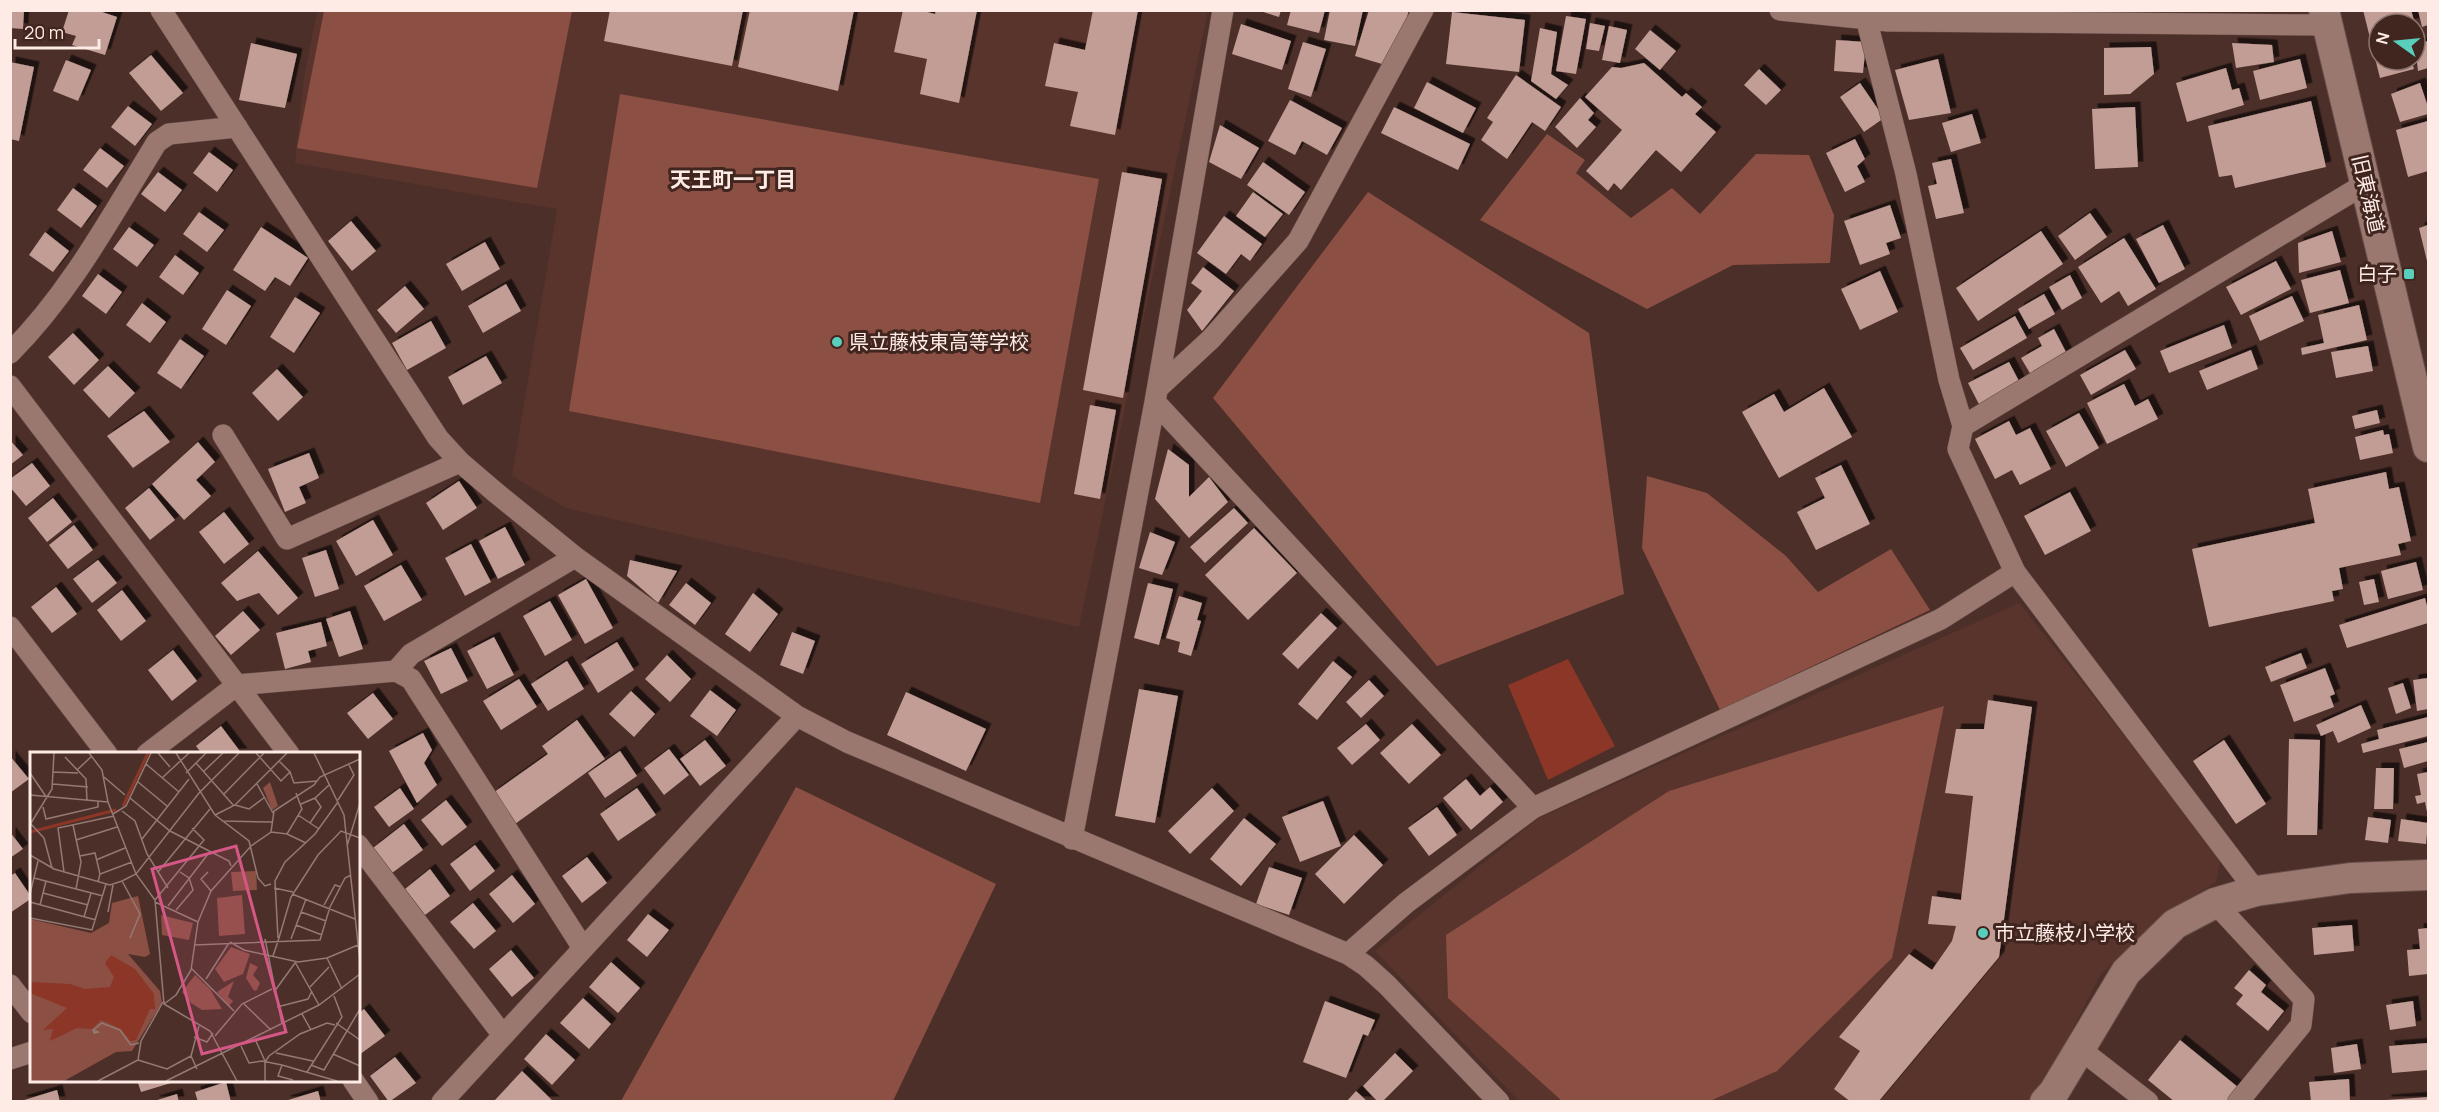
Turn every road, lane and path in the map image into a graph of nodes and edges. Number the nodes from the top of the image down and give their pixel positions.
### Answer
1 (161, 10) edge
2 (1223, 10) edge
3 (1423, 10) edge
4 (1780, 10) edge
5 (1908, 16) edge
6 (2110, 17) edge
7 (1866, 18) junction
8 (2326, 18) edge
9 (237, 127) junction
10 (2365, 184) junction
11 (10, 353) edge
12 (10, 386) edge
13 (1157, 395) junction
14 (2424, 407) edge
15 (1964, 426) junction
16 (223, 435) dead end
17 (2428, 447) edge
18 (460, 462) junction
19 (575, 556) junction
20 (2015, 572) junction
21 (10, 627) edge
22 (396, 671) junction
23 (237, 685) junction
24 (797, 716) junction
25 (106, 752) edge
26 (148, 752) edge
27 (288, 752) edge
28 (1533, 808) junction
29 (1072, 838) junction
30 (360, 848) edge
31 (2428, 876) edge
32 (2256, 891) junction
33 (2215, 903) junction
34 (583, 948) junction
35 (1348, 954) junction
36 (10, 985) edge
37 (30, 1010) edge
38 (502, 1034) junction
39 (2080, 1049) junction
40 (30, 1053) edge
41 (10, 1059) edge
42 (354, 1082) edge
43 (368, 1101) edge
44 (442, 1101) edge
45 (1499, 1101) edge
46 (2045, 1101) edge
47 (2148, 1101) edge
48 (2238, 1101) edge

1 - 9 street
2 - 13 street
3 - 13 street
4 - 7 street
5 - 6 street
5 - 7 street
6 - 8 street
7 - 15 street
8 - 10 street, 旧東海道
9 - 11 street
9 - 18 street
10 - 14 street, 旧東海道
10 - 15 street
12 - 23 street
13 - 28 street
13 - 29 street
14 - 17 street, 旧東海道
15 - 20 street
16 - 18 street
18 - 19 street
19 - 22 street
19 - 24 street
20 - 28 street
20 - 32 street
21 - 25 street
22 - 23 street
22 - 34 street
23 - 26 street
23 - 27 street
24 - 29 street
24 - 34 street
28 - 35 street
29 - 35 street
30 - 38 street
31 - 32 street
32 - 33 street
33 - 39 street
33 - 48 street
34 - 38 street
35 - 45 street
36 - 37 street
38 - 44 street
39 - 46 street
39 - 47 street
40 - 41 street
42 - 43 street

